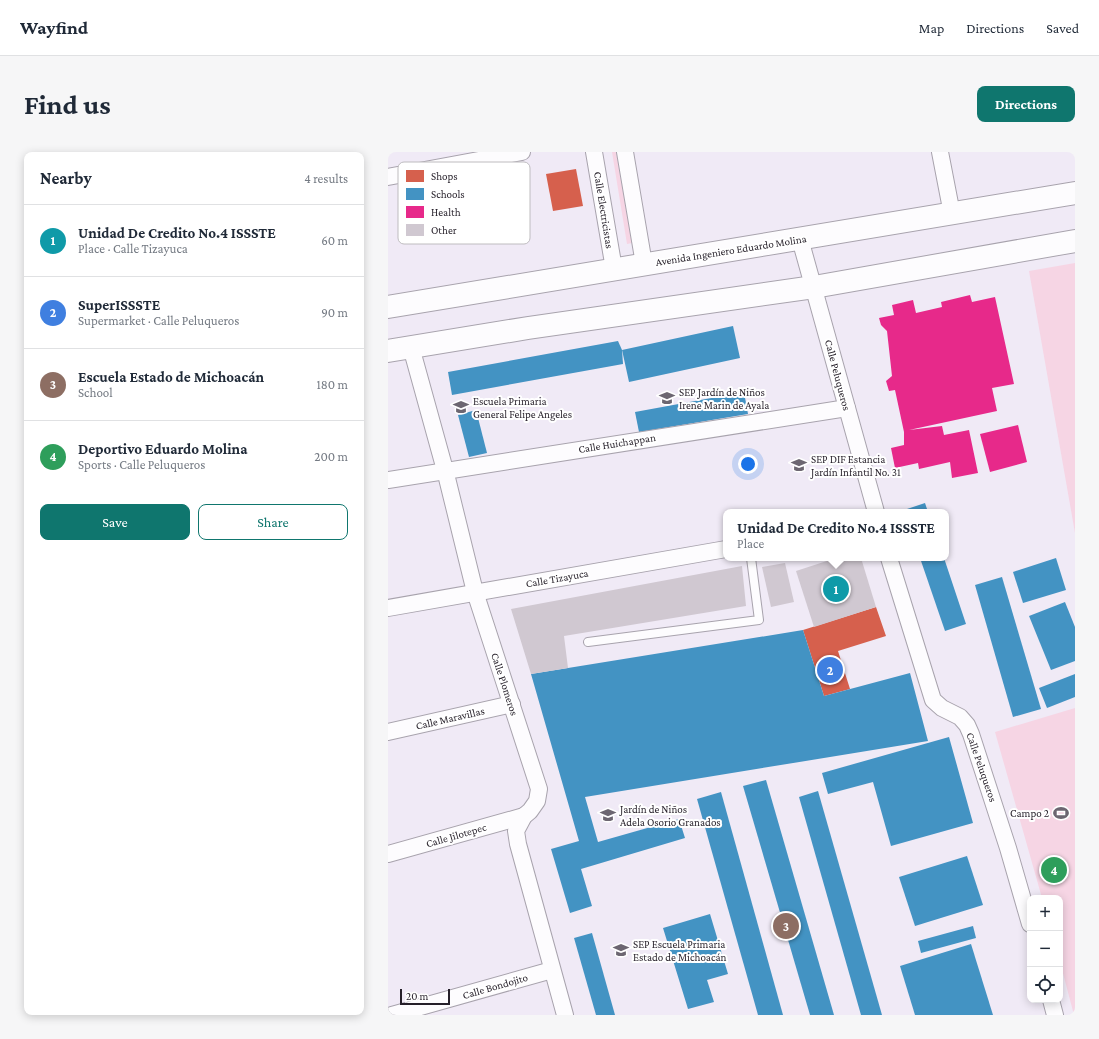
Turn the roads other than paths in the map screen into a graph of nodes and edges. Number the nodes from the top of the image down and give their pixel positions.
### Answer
1 (522, 152) edge
2 (594, 152) edge
3 (625, 152) edge
4 (940, 152) edge
5 (468, 162) edge
6 (398, 175) edge
7 (388, 177) edge
8 (1075, 193) edge
9 (952, 214) junction
10 (800, 239) junction
11 (1075, 241) edge
12 (644, 264) junction
13 (614, 269) junction
14 (814, 287) junction
15 (388, 307) edge
16 (411, 347) junction
17 (388, 351) edge
18 (847, 408) junction
19 (445, 470) junction
20 (388, 480) edge
21 (875, 509) edge
22 (723, 550) edge
23 (751, 561) edge
24 (890, 561) edge
25 (475, 592) junction
26 (388, 608) edge
27 (588, 642) dead end
28 (512, 704) junction
29 (388, 732) edge
30 (524, 816) junction
31 (388, 854) edge
32 (1027, 914) edge
33 (552, 970) junction
34 (1052, 1003) edge
35 (392, 1015) edge
36 (565, 1015) edge
37 (1055, 1015) edge

1 - 5 street
2 - 13 street, Calle Electricistas
3 - 12 street
4 - 9 street
6 - 7 street
8 - 9 main road, Avenida Ingeniero Eduardo Molina
9 - 10 main road, Avenida Ingeniero Eduardo Molina
10 - 12 main road, Avenida Ingeniero Eduardo Molina
10 - 14 street, Calle Peluqueros
11 - 14 main road
12 - 13 main road, Avenida Ingeniero Eduardo Molina
13 - 15 main road, Avenida Ingeniero Eduardo Molina
14 - 16 main road
14 - 18 street, Calle Peluqueros
16 - 17 main road
16 - 19 street, Calle Plomeros
18 - 19 street, Calle Huichappan
18 - 21 street, Calle Peluqueros
19 - 20 street, Calle Huichappan
19 - 25 street, Calle Plomeros
22 - 25 street, Calle Tizayuca
23 - 27 lane
24 - 32 street, Calle Peluqueros
25 - 26 street, Calle Tizayuca
25 - 28 street, Calle Plomeros
28 - 29 street, Calle Maravillas
28 - 30 street, Calle Plomeros
30 - 31 street, Calle Jilotepec
30 - 33 street, Calle Plomeros
33 - 35 street, Calle Bondojito
33 - 36 street, Calle Plomeros
34 - 37 street

